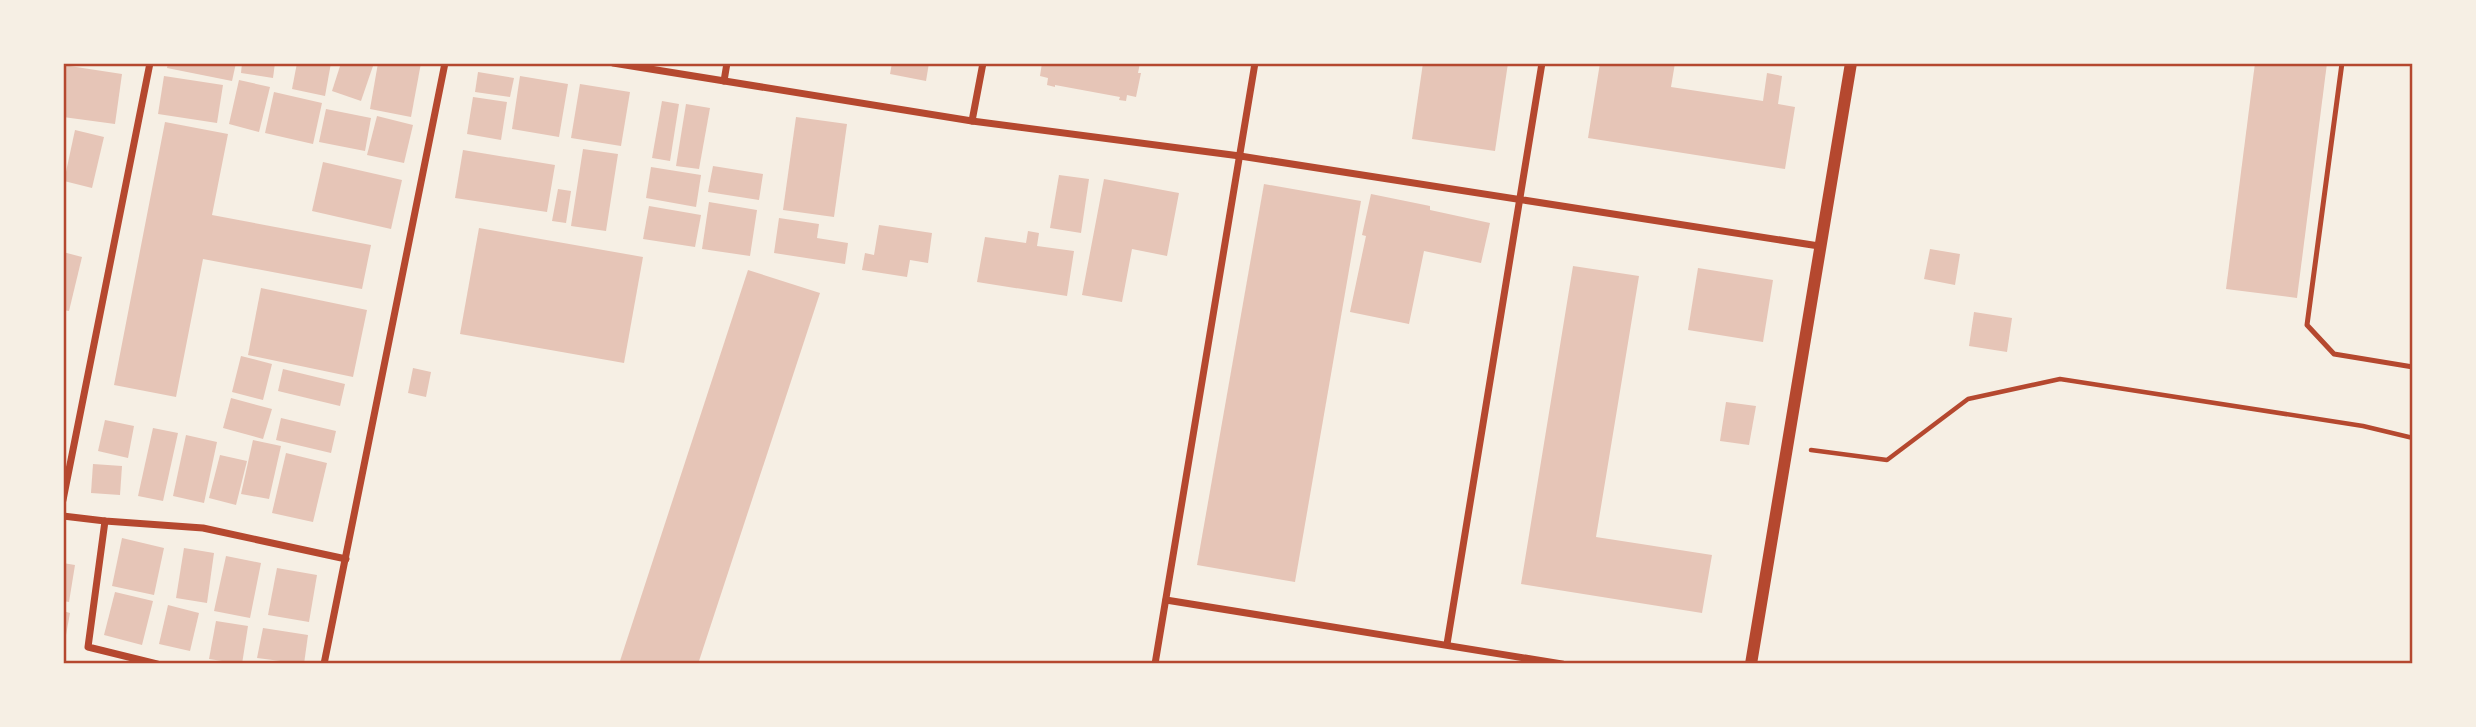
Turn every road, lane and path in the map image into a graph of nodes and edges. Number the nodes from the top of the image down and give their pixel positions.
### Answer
1 (150, 63) edge
2 (445, 63) edge
3 (613, 63) edge
4 (727, 63) edge
5 (983, 63) edge
6 (1255, 63) edge
7 (1542, 63) edge
8 (1851, 63) edge
9 (2342, 63) edge
10 (724, 81) junction
11 (972, 121) junction
12 (1240, 156) junction
13 (1519, 200) junction
14 (1819, 246) junction
15 (2413, 367) edge
16 (2413, 438) edge
17 (1810, 450) dead end
18 (63, 500) edge
19 (63, 516) edge
20 (105, 521) junction
21 (346, 559) junction
22 (1166, 600) junction
23 (1447, 644) junction
24 (157, 664) edge
25 (324, 664) edge
26 (1155, 664) edge
27 (1562, 664) edge
28 (1751, 664) edge

1 - 18 street
2 - 21 street
3 - 10 street
4 - 10 street
5 - 11 street
6 - 12 street
7 - 13 street
8 - 14 street
9 - 15 lane
10 - 11 street
11 - 12 street
12 - 13 street
12 - 22 street
13 - 14 street
13 - 23 street
14 - 28 street
16 - 17 path
19 - 20 street
20 - 21 street
20 - 24 street
21 - 25 street
22 - 23 street
22 - 26 street
23 - 27 street

